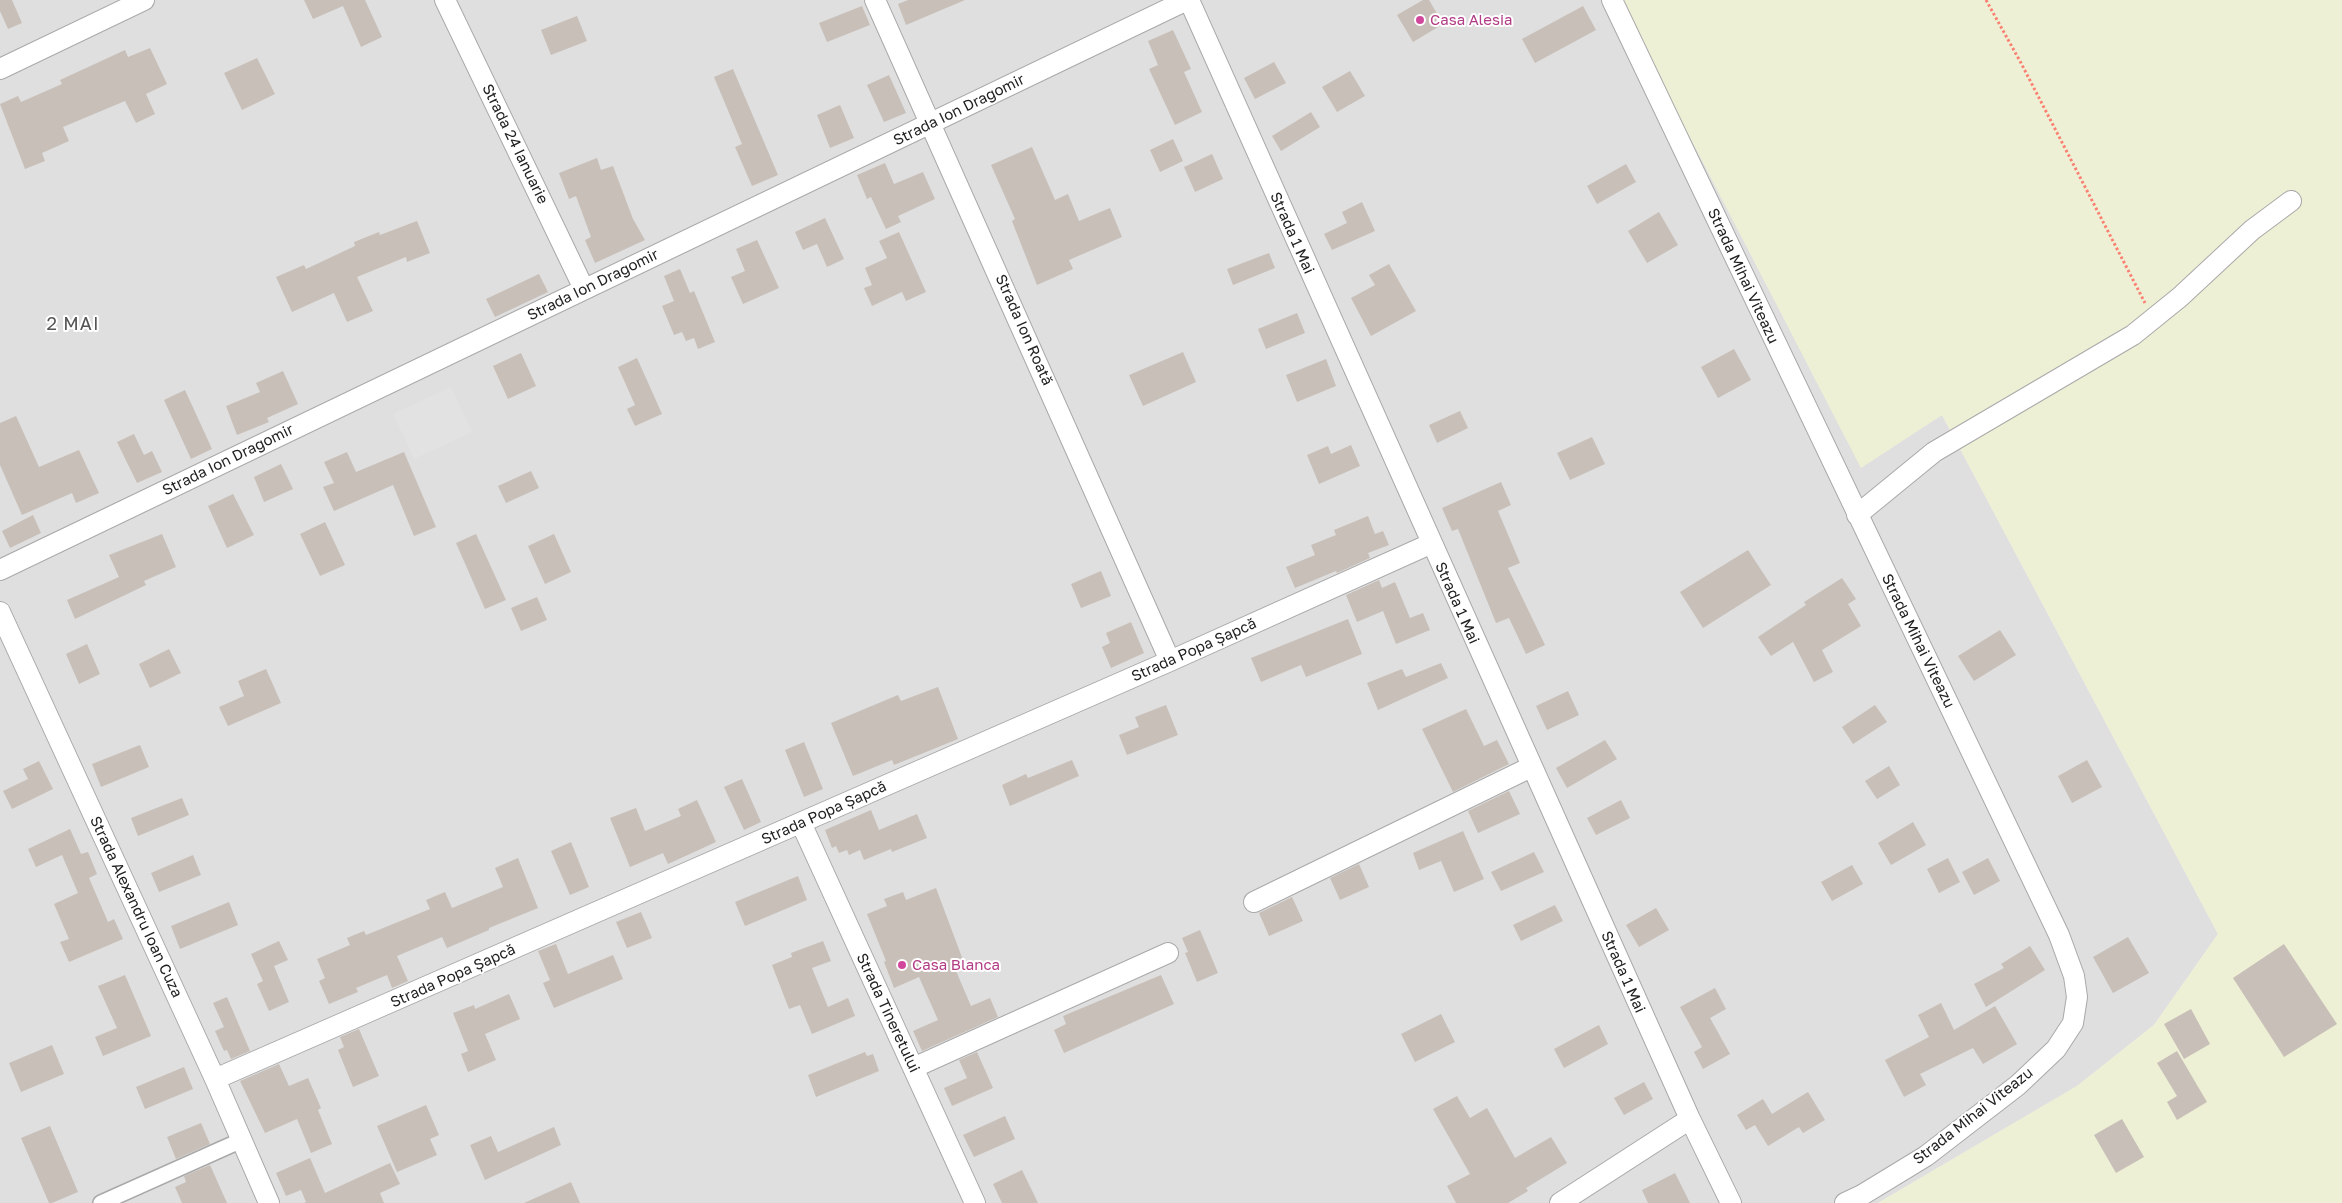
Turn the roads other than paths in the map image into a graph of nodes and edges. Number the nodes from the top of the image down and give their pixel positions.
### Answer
1 (144, 0) edge
2 (445, 0) edge
3 (875, 0) edge
4 (1188, 0) edge
5 (1612, 0) edge
6 (0, 69) edge
7 (932, 123) junction
8 (2291, 201) dead end
9 (584, 289) junction
10 (1857, 515) junction
11 (1430, 544) junction
12 (0, 570) edge
13 (0, 612) edge
14 (1170, 661) junction
15 (1531, 767) junction
16 (801, 823) junction
17 (1254, 902) dead end
18 (1168, 953) dead end
19 (913, 1068) junction
20 (216, 1080) junction
21 (1690, 1119) junction
22 (242, 1140) junction
23 (101, 1203) edge
24 (269, 1203) edge
25 (975, 1203) edge
26 (1560, 1203) edge
27 (1731, 1203) edge
28 (1845, 1203) edge

1 - 6 street
2 - 9 street, Strada 24 Ianuarie
3 - 7 street, Strada Ion Roată
4 - 7 street, Strada Ion Dragomir
4 - 11 street, Strada 1 Mai
5 - 10 street, Strada Mihai Viteazu
7 - 9 street, Strada Ion Dragomir
7 - 14 street, Strada Ion Roată
8 - 10 street
9 - 12 street, Strada Ion Dragomir
10 - 28 street, Strada Mihai Viteazu
11 - 14 street, Strada Popa Șapcă
11 - 15 street, Strada 1 Mai
13 - 20 street, Strada Alexandru Ioan Cuza
14 - 16 street, Strada Popa Șapcă
15 - 17 street
15 - 21 street, Strada 1 Mai
16 - 19 street, Strada Tineretului
16 - 20 street, Strada Popa Șapcă
18 - 19 street
19 - 25 street, Strada Tineretului
20 - 22 street, Strada Alexandru Ioan Cuza
21 - 26 street
21 - 27 street, Strada 1 Mai
22 - 23 street
22 - 24 street, Strada Alexandru Ioan Cuza

